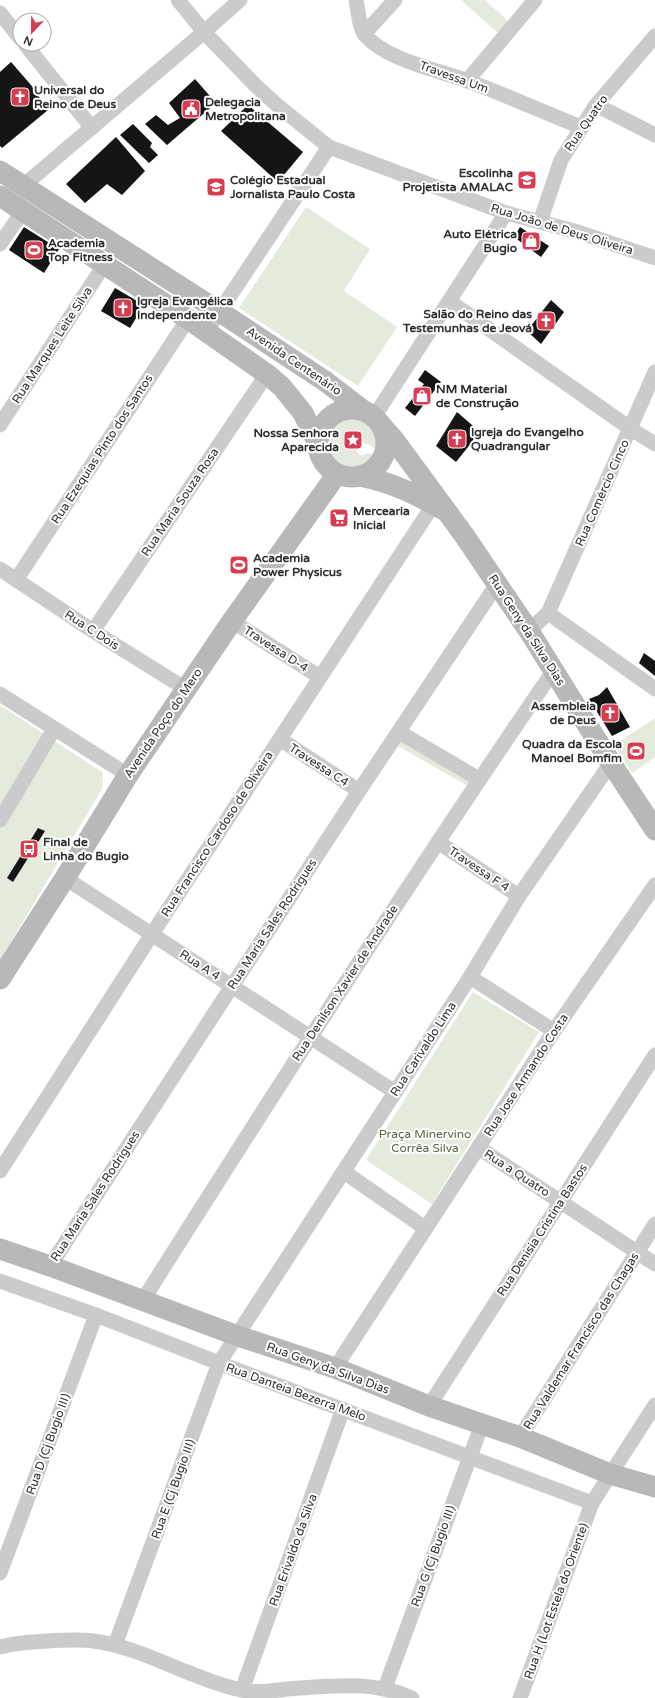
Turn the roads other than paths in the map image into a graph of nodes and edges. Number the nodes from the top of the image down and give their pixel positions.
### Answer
1 (178, 0) edge
2 (240, 0) edge
3 (356, 0) edge
4 (395, 0) edge
5 (535, 0) edge
6 (0, 13) edge
7 (12, 28) edge
8 (204, 32) junction
9 (364, 34) junction
10 (655, 36) edge
11 (31, 52) edge
12 (467, 81) junction
13 (596, 105) junction
14 (581, 127) junction
15 (92, 128) junction
16 (655, 135) edge
17 (329, 147) junction
18 (0, 171) edge
19 (23, 186) junction
20 (0, 196) edge
21 (23, 211) junction
22 (506, 213) junction
23 (540, 222) junction
24 (106, 239) junction
25 (0, 244) edge
26 (655, 258) edge
27 (99, 262) junction
28 (448, 301) junction
29 (220, 312) junction
30 (188, 319) junction
31 (206, 332) junction
32 (655, 372) edge
33 (267, 374) junction
34 (373, 418) junction
35 (0, 425) edge
36 (630, 429) junction
37 (317, 442) junction
38 (655, 444) edge
39 (337, 474) junction
40 (360, 476) junction
41 (439, 505) junction
42 (0, 569) edge
43 (16, 580) junction
44 (497, 584) junction
45 (548, 613) junction
46 (232, 621) junction
47 (93, 631) junction
48 (529, 631) junction
49 (554, 670) junction
50 (320, 678) junction
51 (186, 689) junction
52 (655, 689) edge
53 (0, 694) edge
54 (54, 729) junction
55 (399, 732) junction
56 (280, 739) junction
57 (611, 762) junction
58 (128, 775) junction
59 (479, 779) junction
60 (359, 791) junction
61 (0, 820) edge
62 (655, 830) edge
63 (438, 842) junction
64 (65, 878) junction
65 (655, 885) edge
66 (519, 896) junction
67 (152, 934) junction
68 (470, 977) junction
69 (0, 979) edge
70 (232, 986) junction
71 (554, 1031) junction
72 (310, 1036) junction
73 (655, 1055) edge
74 (395, 1092) junction
75 (479, 1148) junction
76 (0, 1171) edge
77 (344, 1172) junction
78 (561, 1202) junction
79 (655, 1224) edge
80 (425, 1228) junction
81 (0, 1249) edge
82 (637, 1252) junction
83 (655, 1264) edge
84 (50, 1266) junction
85 (0, 1281) edge
86 (143, 1300) junction
87 (96, 1315) junction
88 (238, 1336) junction
89 (219, 1364) junction
90 (335, 1368) junction
91 (655, 1405) edge
92 (429, 1406) junction
93 (343, 1409) junction
94 (482, 1424) junction
95 (520, 1437) junction
96 (468, 1458) junction
97 (610, 1474) junction
98 (655, 1488) edge
99 (592, 1503) junction
100 (0, 1573) edge
101 (115, 1645) junction
102 (0, 1647) edge
103 (385, 1688) junction
104 (242, 1690) junction
105 (412, 1698) edge
106 (520, 1698) edge

1 - 8 street, Rua João de Deus Oliveira
2 - 8 street
3 - 9 street
4 - 9 street
5 - 12 street
6 - 7 street
8 - 15 street
8 - 17 street, Rua João de Deus Oliveira
9 - 12 street, Travessa Um
10 - 13 street, Rua Quatro
11 - 15 street
12 - 14 street, Travessa Um
13 - 14 street, Rua Quatro
13 - 16 street
14 - 23 street, Rua Quatro
15 - 19 street
17 - 22 street, Rua João de Deus Oliveira
17 - 29 street
18 - 19 main road, Avenida Centenário
19 - 24 main road, Avenida Centenário
20 - 21 main road
21 - 25 street
21 - 27 main road
22 - 23 street, Rua João de Deus Oliveira
22 - 28 street
23 - 26 street, Rua João de Deus Oliveira
24 - 27 main road
24 - 29 main road, Avenida Centenário
27 - 30 main road
27 - 35 street, Rua Marques Leite Silva
28 - 34 street
28 - 36 street
29 - 31 street
29 - 34 main road, Avenida Centenário
30 - 31 main road
30 - 43 street, Rua Ezequias Pinto dos Santos
31 - 33 main road
32 - 36 street, Rua Comércio Cinco
33 - 37 main road
33 - 47 street, Rua Maria Souza Rosa
34 - 37 main road
34 - 40 main road
34 - 41 main road, Rua Geny da Silva Dias
36 - 38 street
36 - 45 street, Rua Comércio Cinco
37 - 39 main road
39 - 40 main road
39 - 46 main road, Avenida Poço do Mero
40 - 41 main road, Rua Geny da Silva Dias
41 - 44 main road, Rua Geny da Silva Dias
41 - 50 street, Rua Francisco Cardoso de Oliveira
42 - 43 street, Rua C Dois
43 - 47 street, Rua C Dois
44 - 48 main road, Rua Geny da Silva Dias
44 - 55 street, Rua Maria Sales Rodrigues
45 - 48 street
45 - 52 street
46 - 50 street, Travessa D-4
46 - 51 main road, Avenida Poço do Mero
47 - 51 street, Rua C Dois
48 - 49 main road, Rua Geny da Silva Dias
49 - 57 main road, Rua Geny da Silva Dias
49 - 59 street, Rua Denilson Xavier de Andrade
50 - 56 street, Rua Francisco Cardoso de Oliveira
51 - 58 main road, Avenida Poço do Mero
53 - 54 street
54 - 58 street
54 - 61 street
55 - 59 street
55 - 60 street, Rua Maria Sales Rodrigues
56 - 60 street, Travessa C4
56 - 67 street, Rua Francisco Cardoso de Oliveira
57 - 62 main road, Rua Geny da Silva Dias
57 - 66 street, Rua Carivaldo Lima
58 - 64 main road, Avenida Poço do Mero
59 - 63 street, Rua Denilson Xavier de Andrade
60 - 70 street, Rua Maria Sales Rodrigues
63 - 66 street, Travessa F 4
63 - 72 street, Rua Denilson Xavier de Andrade
64 - 67 street, Rua A 4
64 - 69 main road, Avenida Poço do Mero
65 - 71 street, Rua Jose Armando Costa
66 - 68 street, Rua Carivaldo Lima
67 - 70 street, Rua A 4
67 - 76 street, Rua Francisco Cardoso de Oliveira
68 - 71 street
68 - 74 street, Rua Carivaldo Lima
70 - 72 street, Rua A 4
70 - 84 street, Rua Maria Sales Rodrigues
71 - 75 street, Rua Jose Armando Costa
72 - 74 street, Rua A 4
72 - 86 street, Rua Denilson Xavier de Andrade
73 - 78 street, Rua Denisia Cristina Bastos
74 - 77 street, Rua Carivaldo Lima
75 - 78 street, Rua a Quatro
75 - 80 street, Rua Jose Armando Costa
77 - 80 street
77 - 88 street, Rua Carivaldo Lima
78 - 82 street, Rua a Quatro
78 - 92 street, Rua Denisia Cristina Bastos
79 - 82 street, Rua Valdemar Francisco das Chagas
80 - 90 street, Rua Jose Armando Costa
81 - 84 main road, Rua Geny da Silva Dias
82 - 83 street, Rua a Quatro
82 - 95 street, Rua Valdemar Francisco das Chagas
84 - 86 main road, Rua Geny da Silva Dias
85 - 87 street, Rua Danteia Bezerra Melo
86 - 88 main road, Rua Geny da Silva Dias
87 - 89 street, Rua Danteia Bezerra Melo
87 - 100 street, Rua D (Cj Bugio III)
88 - 89 street, Rua E (Cj Bugio III)
88 - 90 main road, Rua Geny da Silva Dias
89 - 93 street, Rua Danteia Bezerra Melo
89 - 101 street, Rua E (Cj Bugio III)
90 - 92 main road, Rua Geny da Silva Dias
91 - 97 street, Rua H (Lot Estela do Oriente)
92 - 94 main road, Rua Geny da Silva Dias
93 - 96 street, Rua Danteia Bezerra Melo
93 - 104 street, Rua Erivaldo da Silva
94 - 95 main road, Rua Geny da Silva Dias
94 - 96 street, Rua G (Cj Bugio III)
95 - 97 main road, Rua Geny da Silva Dias
96 - 99 street, Rua Danteia Bezerra Melo
96 - 103 street, Rua G (Cj Bugio III)
97 - 98 main road, Rua Geny da Silva Dias
97 - 99 street, Rua H (Lot Estela do Oriente)
99 - 106 street, Rua H (Lot Estela do Oriente)
101 - 102 street
101 - 104 street
103 - 104 street
103 - 105 street

